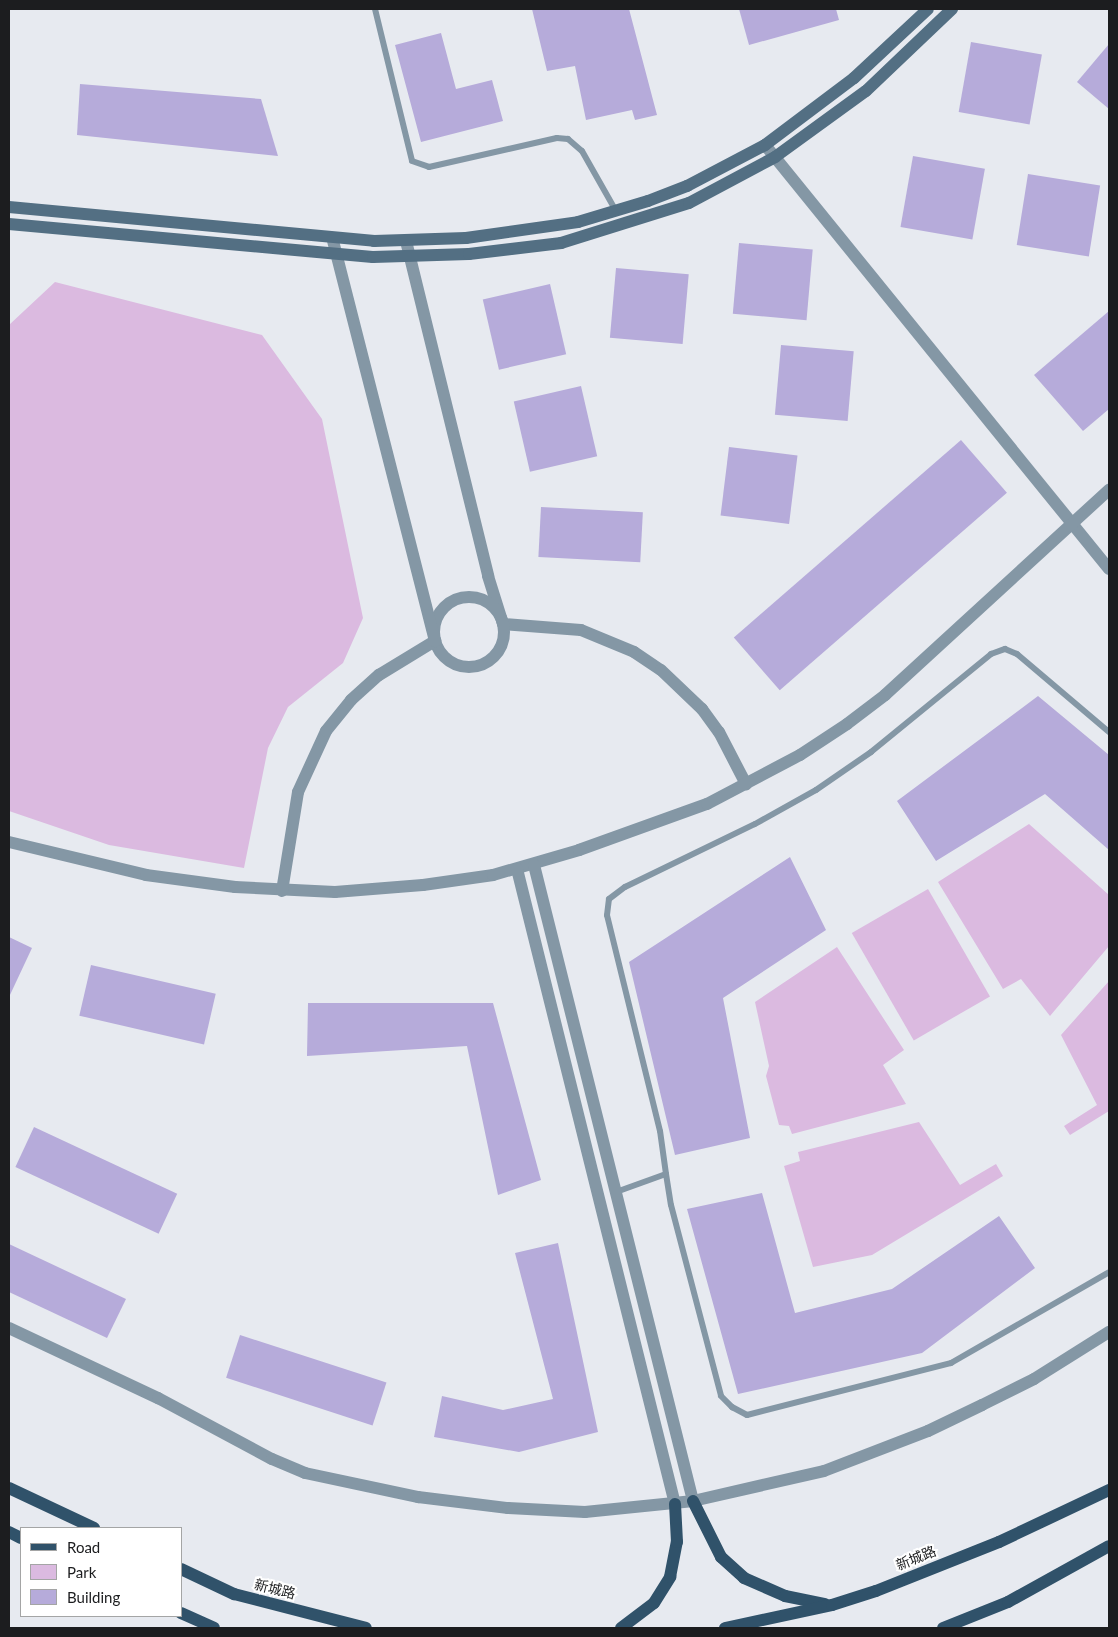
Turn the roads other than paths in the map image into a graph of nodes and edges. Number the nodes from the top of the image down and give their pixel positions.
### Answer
1 (375, 9) edge
2 (928, 9) edge
3 (952, 9) edge
4 (765, 145) junction
5 (775, 157) junction
6 (9, 207) edge
7 (616, 212) junction
8 (9, 224) edge
9 (332, 238) junction
10 (406, 241) junction
11 (337, 255) junction
12 (410, 257) junction
13 (1109, 490) edge
14 (1072, 523) junction
15 (1109, 569) edge
16 (503, 624) junction
17 (435, 641) junction
18 (1109, 732) edge
19 (746, 784) junction
20 (9, 842) edge
21 (534, 865) junction
22 (517, 869) junction
23 (282, 891) junction
24 (666, 1174) junction
25 (616, 1192) junction
26 (1109, 1272) edge
27 (9, 1328) edge
28 (1109, 1332) edge
29 (9, 1488) edge
30 (1109, 1490) edge
31 (693, 1501) junction
32 (675, 1504) junction
33 (92, 1527) edge
34 (1109, 1546) edge
35 (182, 1569) edge
36 (832, 1605) junction
37 (182, 1613) edge
38 (214, 1628) edge
39 (366, 1628) edge
40 (621, 1628) edge
41 (726, 1628) edge
42 (943, 1628) edge

1 - 7 lane
2 - 4 main road
3 - 5 main road
4 - 5 street
4 - 7 main road
5 - 12 main road
5 - 14 street
6 - 9 main road
7 - 10 main road
8 - 11 main road
9 - 10 main road
9 - 11 street
10 - 12 street
11 - 12 main road
11 - 17 street
12 - 16 street
13 - 14 street
14 - 15 street
14 - 19 street
16 - 17 street
16 - 17 street
16 - 19 street
17 - 23 street
18 - 24 lane
19 - 21 street
20 - 23 street
21 - 22 street
21 - 25 street
22 - 23 street
22 - 32 street
24 - 25 lane
24 - 26 lane
25 - 31 street
27 - 32 street
28 - 31 street
29 - 33 main road
30 - 36 main road, 新城路
31 - 32 street
31 - 36 main road
32 - 40 main road
34 - 42 main road
35 - 39 main road, 新城路
36 - 41 main road, 新城路
37 - 38 main road

